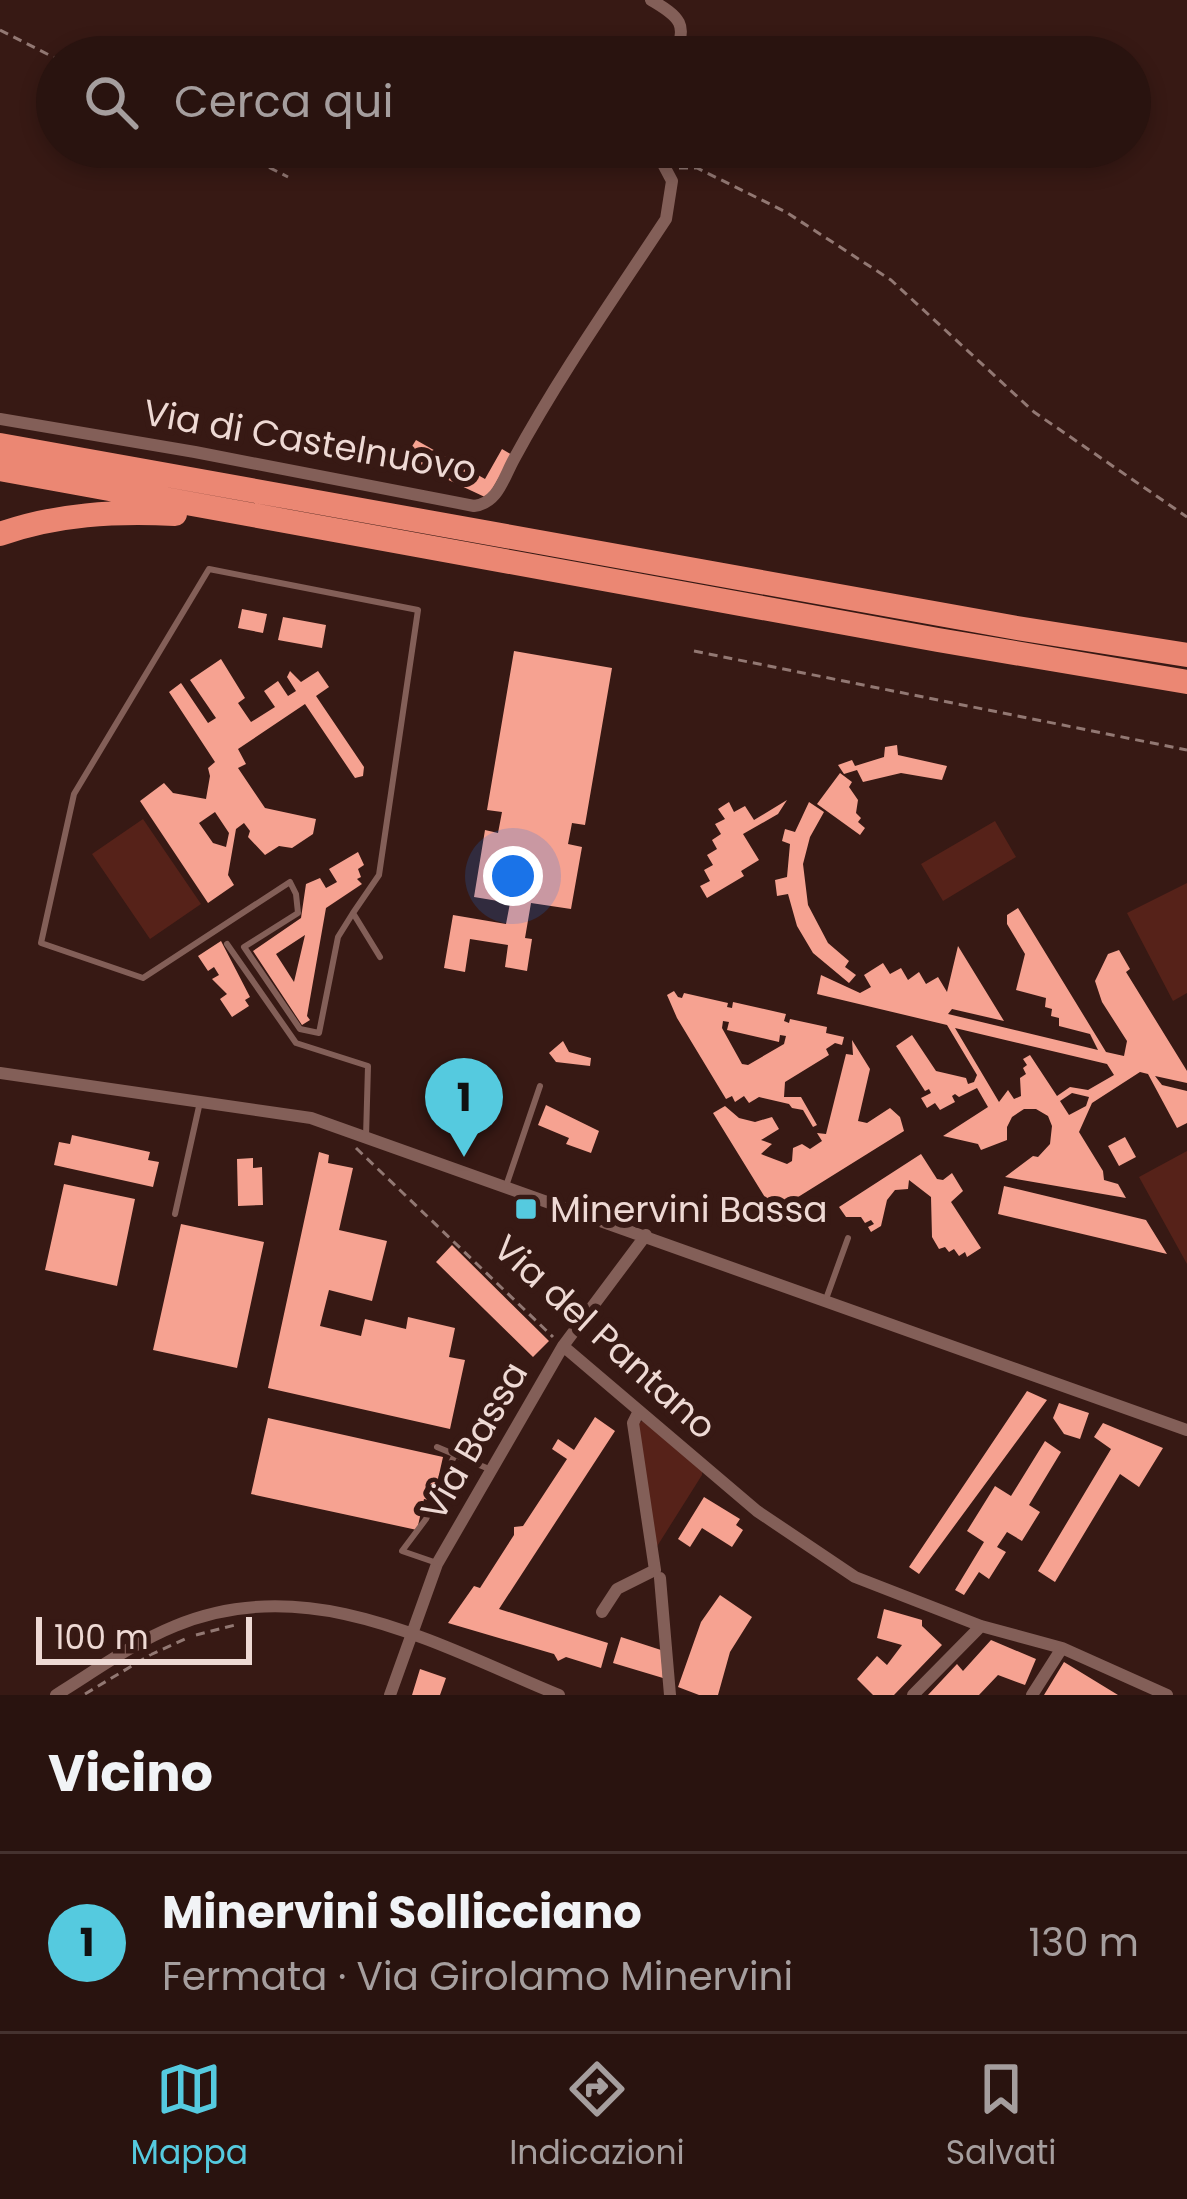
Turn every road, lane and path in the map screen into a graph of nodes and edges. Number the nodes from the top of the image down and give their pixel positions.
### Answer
1 (651, 0) edge
2 (0, 30) edge
3 (682, 36) edge
4 (36, 48) edge
5 (270, 168) edge
6 (667, 168) edge
7 (697, 168) edge
8 (288, 177) dead end
9 (0, 418) edge
10 (0, 445) edge
11 (0, 469) edge
12 (1187, 518) edge
13 (300, 523) junction
14 (0, 534) edge
15 (694, 651) dead end
16 (1187, 655) edge
17 (1187, 682) edge
18 (1187, 750) edge
19 (353, 913) junction
20 (227, 944) dead end
21 (380, 956) dead end
22 (0, 1073) edge
23 (540, 1086) dead end
24 (200, 1102) junction
25 (333, 1126) junction
26 (366, 1136) junction
27 (506, 1186) junction
28 (175, 1214) dead end
29 (646, 1235) junction
30 (848, 1238) dead end
31 (825, 1302) junction
32 (563, 1346) junction
33 (639, 1411) junction
34 (1187, 1430) edge
35 (437, 1447) dead end
36 (455, 1454) junction
37 (493, 1470) junction
38 (437, 1564) junction
39 (660, 1578) dead end
40 (602, 1612) dead end
41 (247, 1623) dead end
42 (980, 1626) junction
43 (410, 1633) junction
44 (1062, 1648) junction
45 (56, 1695) edge
46 (83, 1695) edge
47 (390, 1695) edge
48 (559, 1695) edge
49 (670, 1695) edge
50 (913, 1695) edge
51 (1032, 1695) edge
52 (1167, 1695) edge

1 - 3 street
2 - 4 path
5 - 8 path
6 - 9 street, Via di Castelnuovo
7 - 12 path
10 - 16 highway
11 - 13 highway
13 - 14 highway
13 - 17 highway
15 - 18 path
19 - 19 lane
19 - 21 lane
20 - 26 lane
22 - 24 street
23 - 27 lane
24 - 25 street
24 - 28 lane
25 - 26 street
25 - 32 path, Via del Pantano
26 - 27 street
27 - 29 street
29 - 31 street
29 - 32 street, Via Bassa
30 - 31 lane
31 - 34 street
32 - 33 street, Via del Pantano
32 - 37 street, Via Bassa
33 - 40 street
33 - 42 street, Via del Pantano
35 - 36 lane
36 - 37 lane
36 - 38 lane
37 - 38 street, Via Bassa
38 - 43 street, Via Bassa
39 - 49 street
41 - 46 path
42 - 44 street, Via del Pantano
42 - 50 street
43 - 45 street
43 - 47 street, Via Bassa
43 - 48 street
44 - 51 street
44 - 52 street, Via del Pantano

